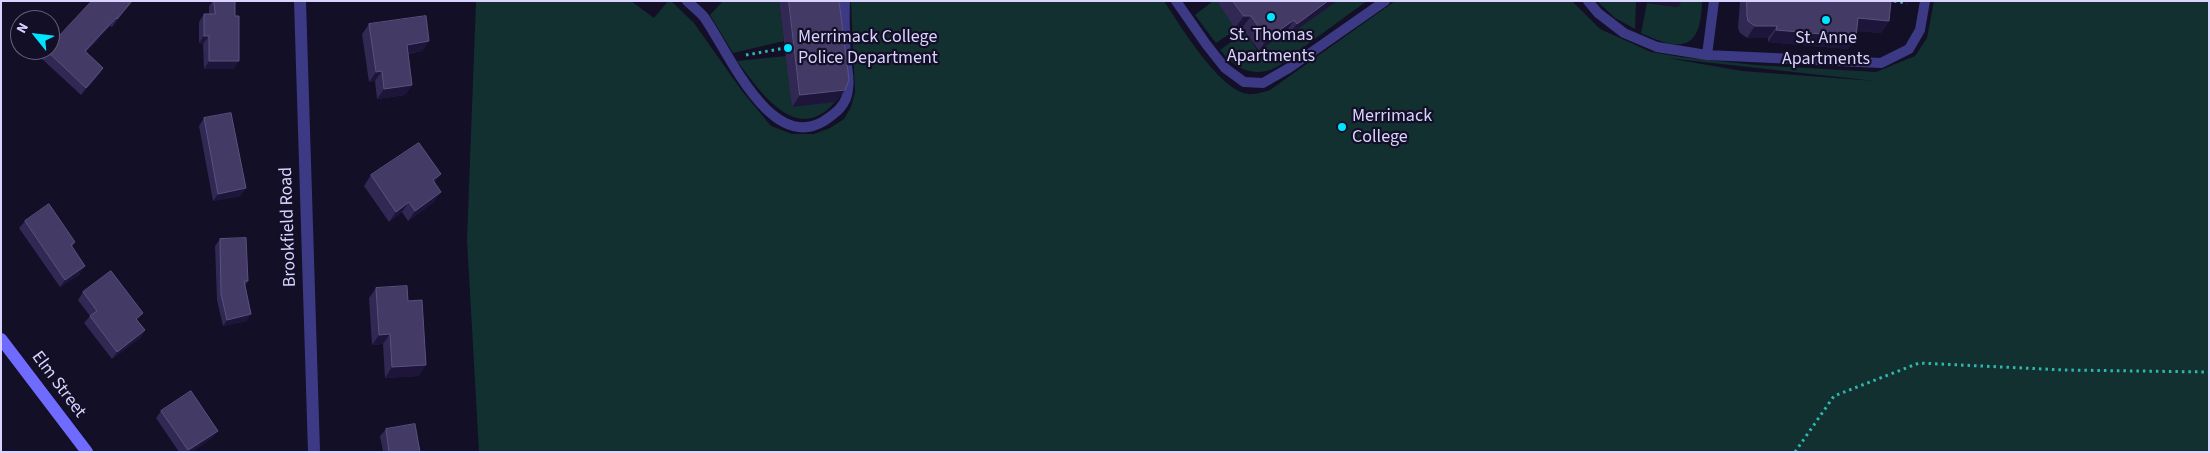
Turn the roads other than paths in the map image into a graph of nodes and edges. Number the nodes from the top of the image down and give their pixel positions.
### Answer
1 (300, 1) edge
2 (687, 1) edge
3 (845, 1) edge
4 (1176, 1) edge
5 (1385, 1) edge
6 (1588, 1) edge
7 (1714, 1) edge
8 (1926, 1) edge
9 (1707, 55) junction
10 (1, 339) edge
11 (86, 452) edge
12 (314, 452) edge

1 - 12 street, Brookfield Road
2 - 3 lane
4 - 5 lane
6 - 9 lane
7 - 9 lane
8 - 9 lane
10 - 11 main road, Elm Street

